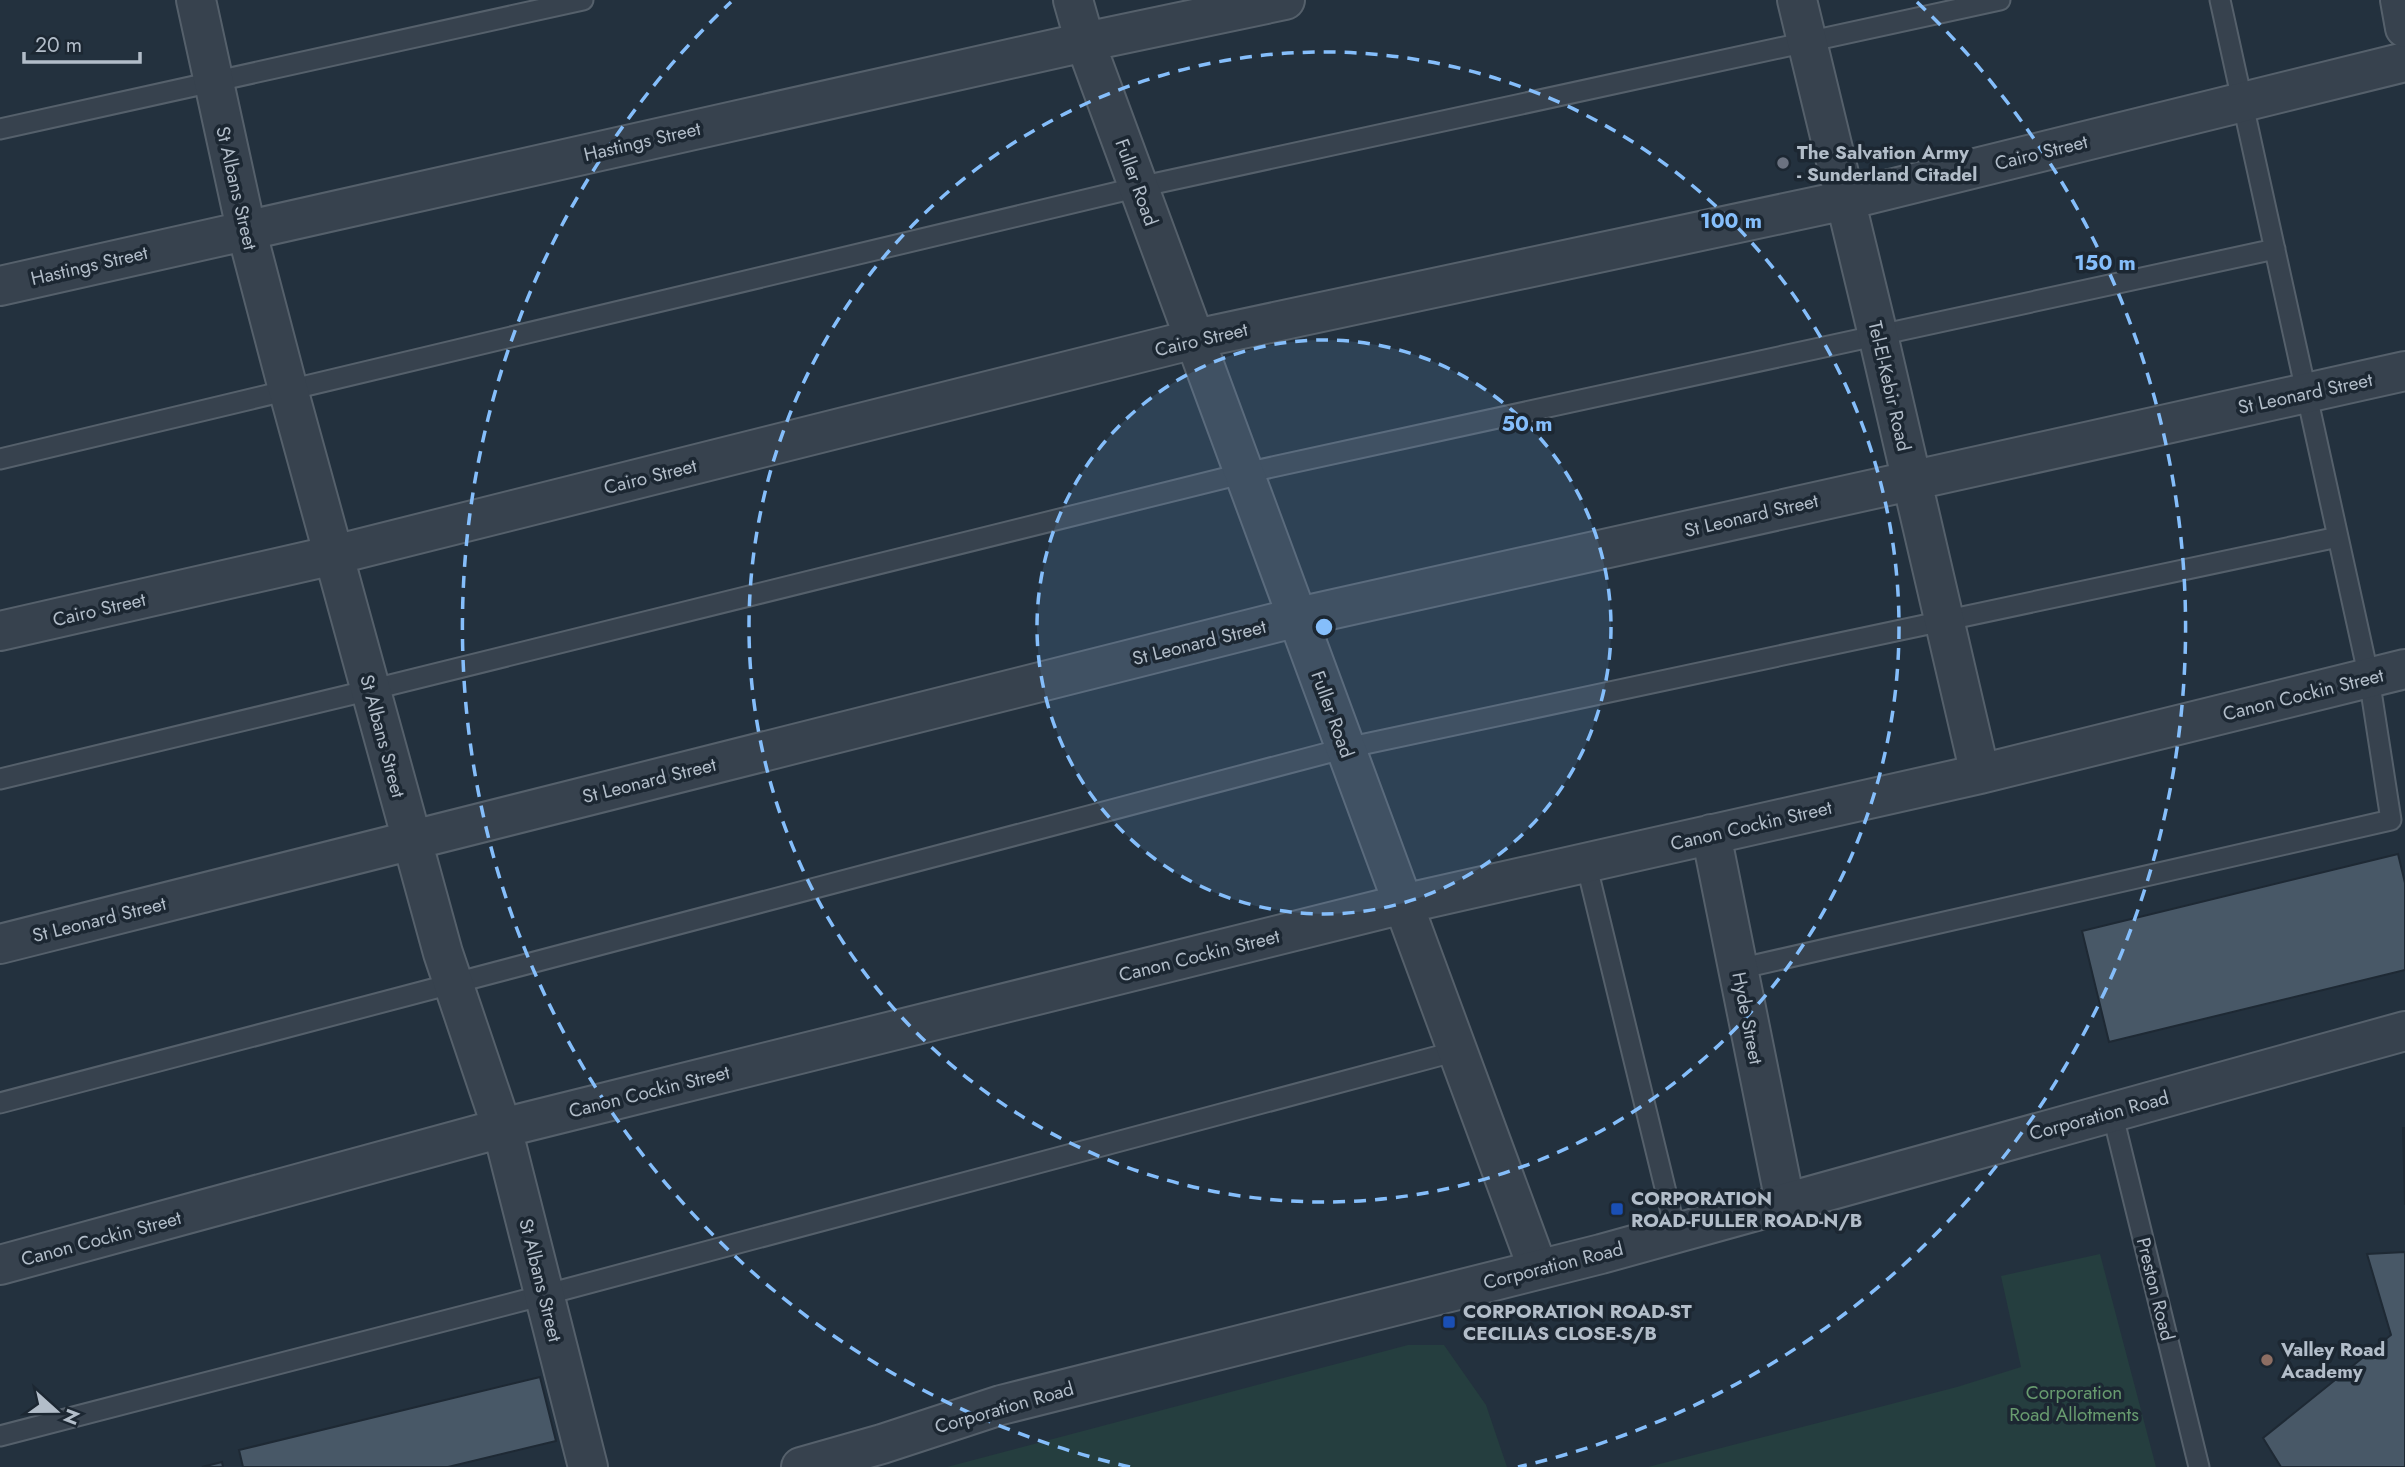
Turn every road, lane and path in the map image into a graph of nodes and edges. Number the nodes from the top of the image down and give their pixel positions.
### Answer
1 (196, 0) edge
2 (583, 0) edge
3 (1073, 0) edge
4 (1285, 0) edge
5 (1797, 0) edge
6 (2000, 0) edge
7 (2220, 0) edge
8 (2400, 0) edge
9 (2405, 27) edge
10 (1807, 41) junction
11 (1086, 42) junction
12 (2405, 62) edge
13 (213, 80) junction
14 (2242, 102) junction
15 (0, 129) edge
16 (1139, 187) junction
17 (1846, 200) junction
18 (246, 229) junction
19 (2275, 249) junction
20 (0, 286) edge
21 (1878, 335) junction
22 (1195, 339) junction
23 (2405, 371) edge
24 (288, 389) junction
25 (2306, 393) junction
26 (0, 459) edge
27 (1245, 473) junction
28 (1912, 479) junction
29 (2338, 537) junction
30 (334, 555) junction
31 (1298, 617) junction
32 (1945, 620) junction
33 (0, 631) edge
34 (2387, 673) edge
35 (370, 690) junction
36 (1346, 748) junction
37 (1980, 774) junction
38 (0, 779) edge
39 (1711, 835) junction
40 (411, 839) junction
41 (1586, 863) junction
42 (1403, 904) junction
43 (0, 944) edge
44 (1738, 969) junction
45 (453, 985) junction
46 (2405, 1031) edge
47 (1457, 1051) junction
48 (0, 1102) edge
49 (2112, 1112) junction
50 (502, 1128) junction
51 (1786, 1202) junction
52 (1676, 1233) junction
53 (0, 1265) edge
54 (1538, 1269) junction
55 (544, 1295) junction
56 (0, 1436) edge
57 (813, 1466) edge
58 (588, 1467) edge
59 (2199, 1467) edge

1 - 13 street, St Albans Street
2 - 13 lane
3 - 11 street, Fuller Road
4 - 11 street, Hastings Street
5 - 10 street, Tel-El-Kebir Road
6 - 10 lane
7 - 14 lane
8 - 9 street
10 - 16 lane
10 - 17 street, Tel-El-Kebir Road
11 - 16 street, Fuller Road
11 - 18 street, Hastings Street
12 - 14 street, Cairo Street
13 - 15 lane
13 - 18 street, St Albans Street
14 - 17 street, Cairo Street
14 - 19 lane
16 - 22 street, Fuller Road
16 - 24 lane
17 - 21 street, Tel-El-Kebir Road
17 - 22 street, Cairo Street
18 - 20 street, Hastings Street
18 - 24 street, St Albans Street
19 - 21 lane
19 - 25 lane
21 - 27 lane
21 - 28 street, Tel-El-Kebir Road
22 - 27 street, Fuller Road
22 - 30 street, Cairo Street
23 - 25 street, St Leonard Street
24 - 26 lane
24 - 30 street, St Albans Street
25 - 28 street, St Leonard Street
25 - 29 lane
27 - 31 street, Fuller Road
27 - 35 lane
28 - 31 street, St Leonard Street
28 - 32 street, Tel-El-Kebir Road
29 - 32 lane
29 - 34 lane
30 - 33 street, Cairo Street
30 - 35 street, St Albans Street
31 - 36 street, Fuller Road
31 - 40 street, St Leonard Street
32 - 36 lane
32 - 37 street, Tel-El-Kebir Road
34 - 37 street, Canon Cockin Street
34 - 44 lane
35 - 38 lane
35 - 40 street, St Albans Street
36 - 42 street, Fuller Road
36 - 45 lane
37 - 39 street, Canon Cockin Street
39 - 41 street, Canon Cockin Street
39 - 44 street, Hyde Street
40 - 43 street, St Leonard Street
40 - 45 street, St Albans Street
41 - 42 street, Canon Cockin Street
41 - 52 lane
42 - 47 street, Fuller Road
42 - 50 street, Canon Cockin Street
44 - 51 street, Hyde Street
45 - 48 lane
45 - 50 street, St Albans Street
46 - 49 street, Corporation Road
47 - 54 street, Fuller Road
47 - 55 lane
49 - 51 street, Corporation Road
49 - 59 lane, Preston Road
50 - 53 street, Canon Cockin Street
50 - 55 street, St Albans Street
51 - 52 street, Corporation Road
52 - 54 street, Corporation Road
54 - 57 street, Corporation Road
55 - 56 lane
55 - 58 street, St Albans Street

